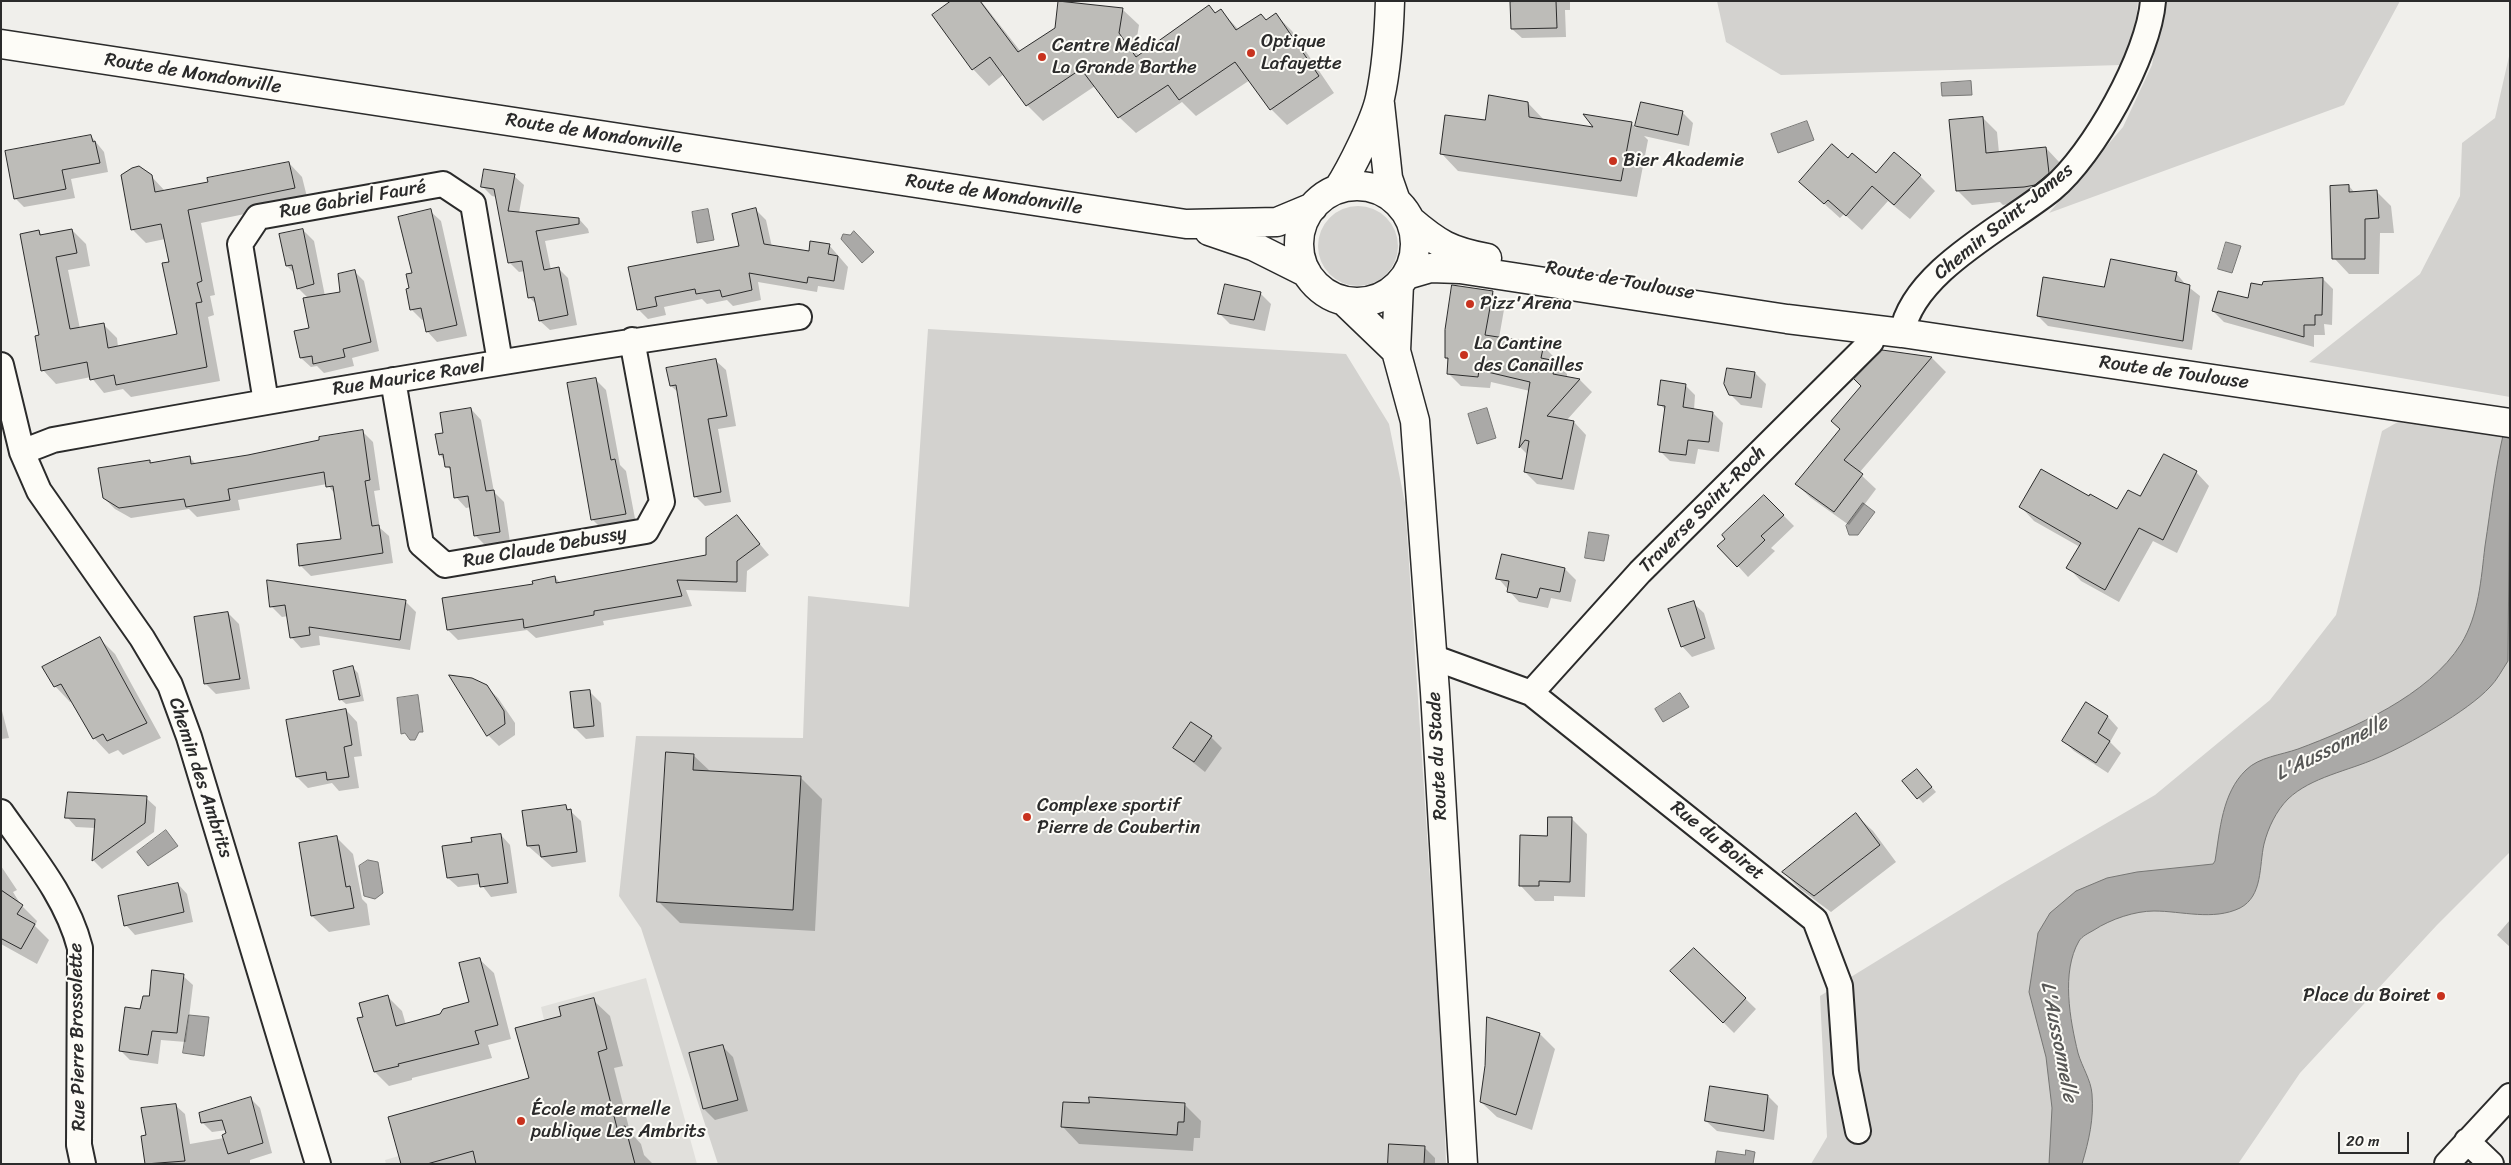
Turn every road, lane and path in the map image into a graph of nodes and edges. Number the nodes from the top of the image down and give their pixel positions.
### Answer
1 (1390, 1) edge
2 (2152, 1) edge
3 (1, 44) edge
4 (1380, 99) junction
5 (1338, 189) junction
6 (1313, 207) junction
7 (1403, 210) junction
8 (1186, 224) junction
9 (1306, 273) junction
10 (1403, 279) junction
11 (1344, 300) junction
12 (799, 317) dead end
13 (1838, 324) junction
14 (1889, 331) junction
15 (632, 340) junction
16 (1396, 351) junction
17 (500, 362) junction
18 (1, 365) edge
19 (393, 380) junction
20 (266, 402) junction
21 (2510, 423) edge
22 (22, 452) junction
23 (1432, 657) junction
24 (1531, 693) junction
25 (1, 812) edge
26 (2510, 1096) edge
27 (1858, 1131) dead end
28 (2467, 1141) junction
29 (83, 1164) edge
30 (318, 1164) edge
31 (1463, 1164) edge
32 (2447, 1164) edge
33 (2492, 1164) edge

1 - 4 main road
2 - 14 street, Chemin Saint-James
3 - 8 main road, Route de Mondonville
4 - 5 main road
4 - 7 main road
5 - 6 main road
5 - 7 main road
6 - 8 main road, Route de Mondonville
6 - 9 main road
7 - 10 main road
7 - 13 main road, Route de Toulouse
8 - 9 main road, Route de Mondonville
9 - 11 main road
10 - 11 main road
10 - 13 main road, Route de Toulouse
10 - 16 main road, Route du Stade
11 - 16 main road
12 - 15 street, Rue Maurice Ravel
13 - 14 main road, Route de Toulouse
14 - 21 main road, Route de Toulouse
14 - 24 street, Traverse Saint-Roch
15 - 17 street, Rue Maurice Ravel
15 - 19 street, Rue Claude Debussy
16 - 23 main road, Route du Stade
17 - 19 street, Rue Maurice Ravel
17 - 20 street, Rue Gabriel Fauré
18 - 22 street, Chemin des Ambrits
19 - 20 street, Rue Maurice Ravel
20 - 22 street, Rue Maurice Ravel
22 - 30 street, Chemin des Ambrits
23 - 24 street, Rue du Boiret
23 - 31 main road, Route du Stade
24 - 27 street, Rue du Boiret
25 - 29 street, Rue Pierre Brossolette
26 - 28 street
28 - 32 street
28 - 33 street

